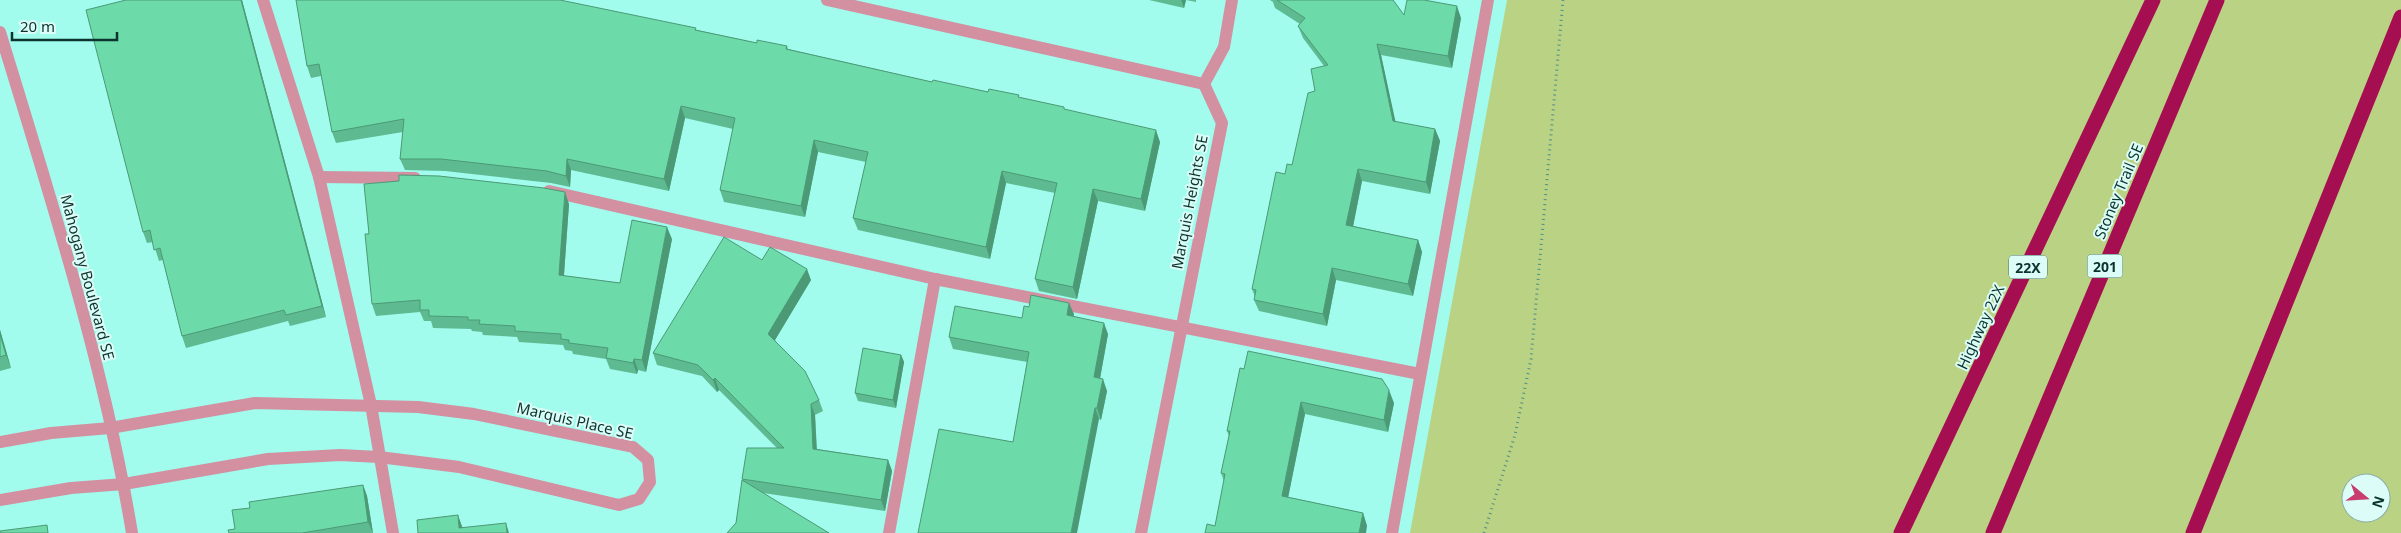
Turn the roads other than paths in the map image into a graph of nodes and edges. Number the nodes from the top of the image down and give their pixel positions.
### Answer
1 (263, 0) edge
2 (827, 0) edge
3 (1232, 0) edge
4 (1488, 0) edge
5 (2153, 0) edge
6 (2217, 0) edge
7 (2401, 17) edge
8 (0, 32) edge
9 (1204, 84) junction
10 (319, 177) junction
11 (425, 179) edge
12 (540, 190) edge
13 (935, 279) junction
14 (1181, 328) junction
15 (1420, 374) junction
16 (371, 405) junction
17 (110, 428) junction
18 (0, 442) edge
19 (379, 457) junction
20 (124, 484) junction
21 (0, 500) edge
22 (132, 533) edge
23 (393, 533) edge
24 (890, 533) edge
25 (1141, 533) edge
26 (1392, 533) edge
27 (1901, 533) edge
28 (1993, 533) edge
29 (2193, 533) edge

1 - 10 street
2 - 9 street
3 - 9 street
4 - 15 street
5 - 27 highway, Highway 22X / 22X
6 - 28 highway, Stoney Trail SE / 201
7 - 29 highway
8 - 17 street, Mahogany Boulevard SE
9 - 14 street, Marquis Heights SE
10 - 11 street
10 - 16 street
12 - 13 street
13 - 14 street
13 - 24 street
14 - 15 street
14 - 25 street, Marquis Heights SE
15 - 26 street
16 - 17 street, Marquis Place SE
16 - 19 street
16 - 19 street, Marquis Place SE
17 - 18 street, Marquis Place SE
17 - 20 street, Mahogany Boulevard SE
19 - 20 street, Marquis Place SE
19 - 23 street
20 - 21 street, Marquis Place SE
20 - 22 street, Mahogany Boulevard SE

